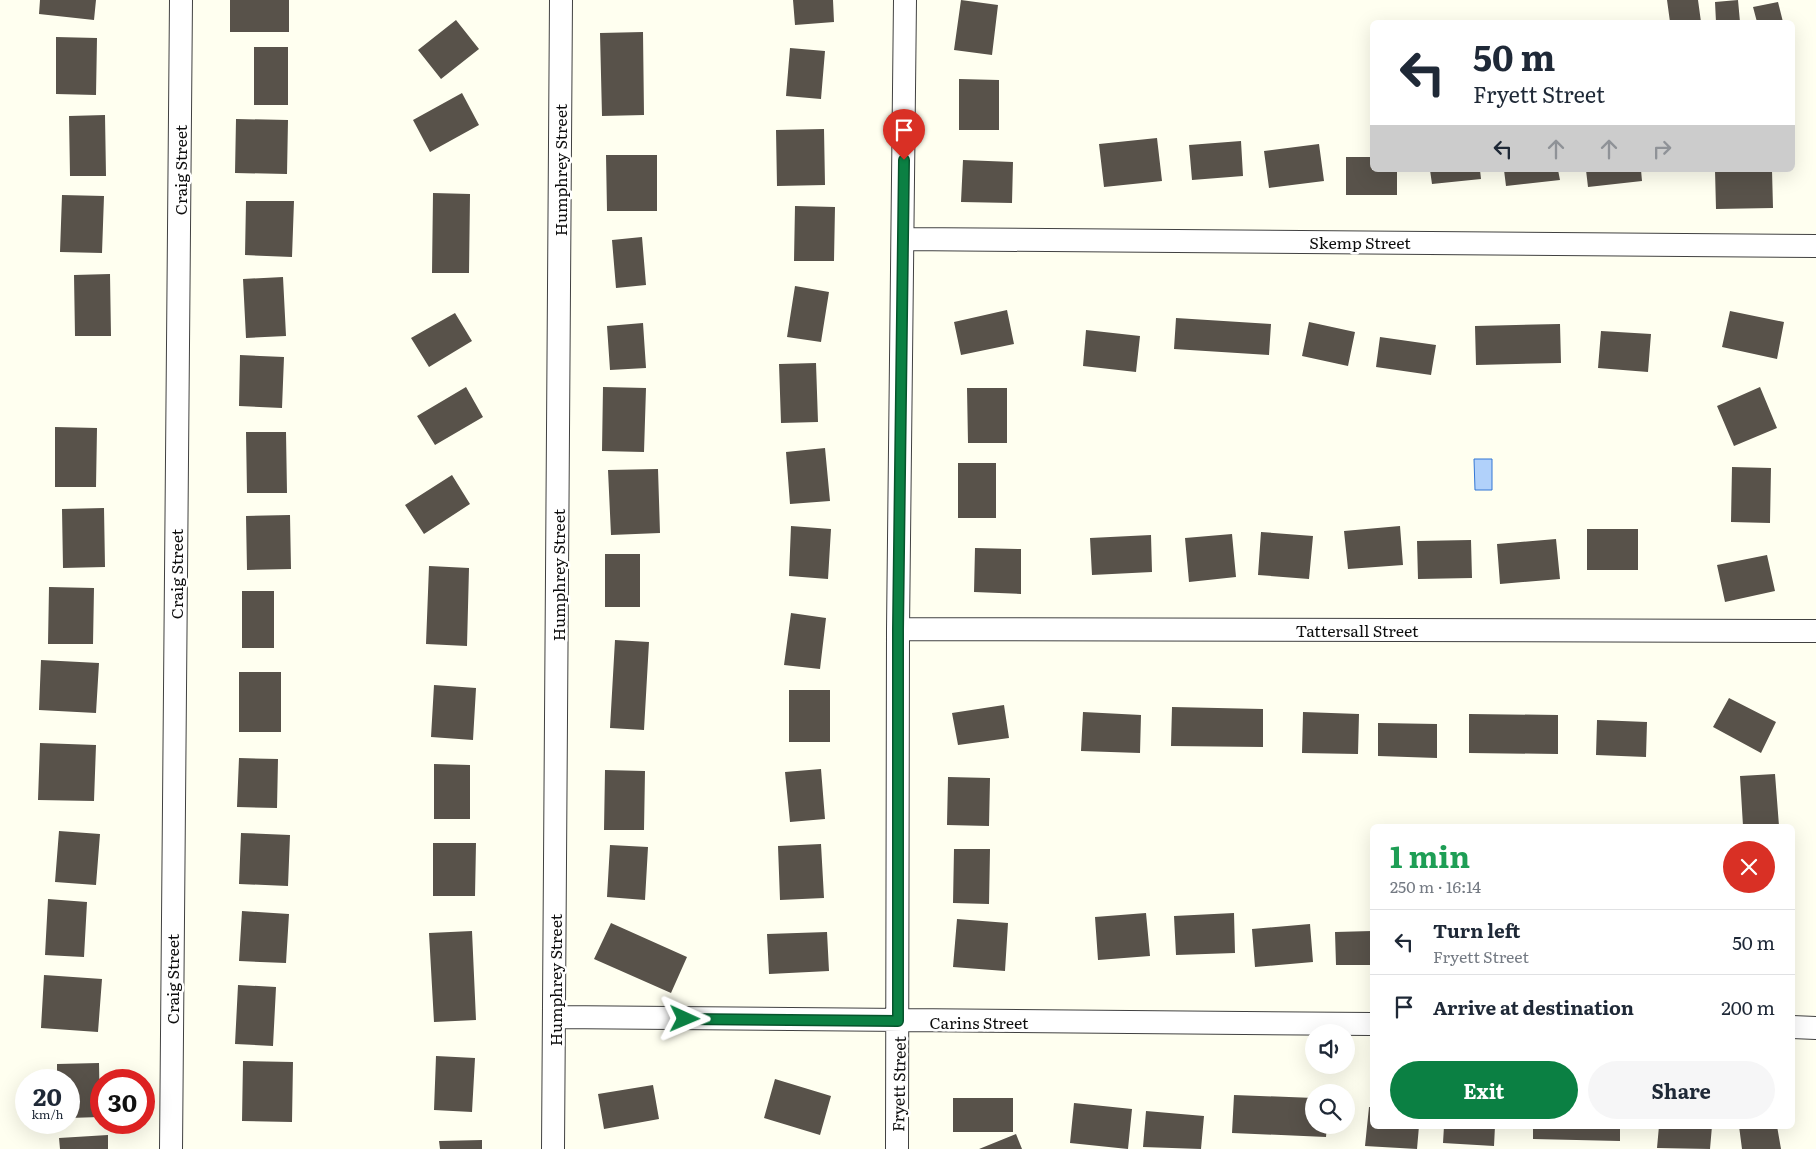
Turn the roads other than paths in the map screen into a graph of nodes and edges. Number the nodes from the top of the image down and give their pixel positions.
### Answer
1 (181, 0) edge
2 (561, 0) edge
3 (905, 0) edge
4 (904, 239) junction
5 (1816, 246) edge
6 (898, 629) junction
7 (1816, 631) edge
8 (555, 1017) junction
9 (898, 1021) junction
10 (1370, 1024) edge
11 (1795, 1028) edge
12 (1816, 1028) edge
13 (171, 1149) edge
14 (553, 1149) edge
15 (897, 1149) edge

1 - 13 street, Craig Street
2 - 8 street, Humphrey Street
3 - 4 street, Fryett Street
4 - 5 street, Skemp Street
4 - 6 street, Fryett Street
6 - 7 street, Tattersall Street
6 - 9 street, Fryett Street
8 - 9 street, Carins Street
8 - 14 street, Humphrey Street
9 - 10 street, Carins Street
9 - 15 street, Fryett Street
11 - 12 street

